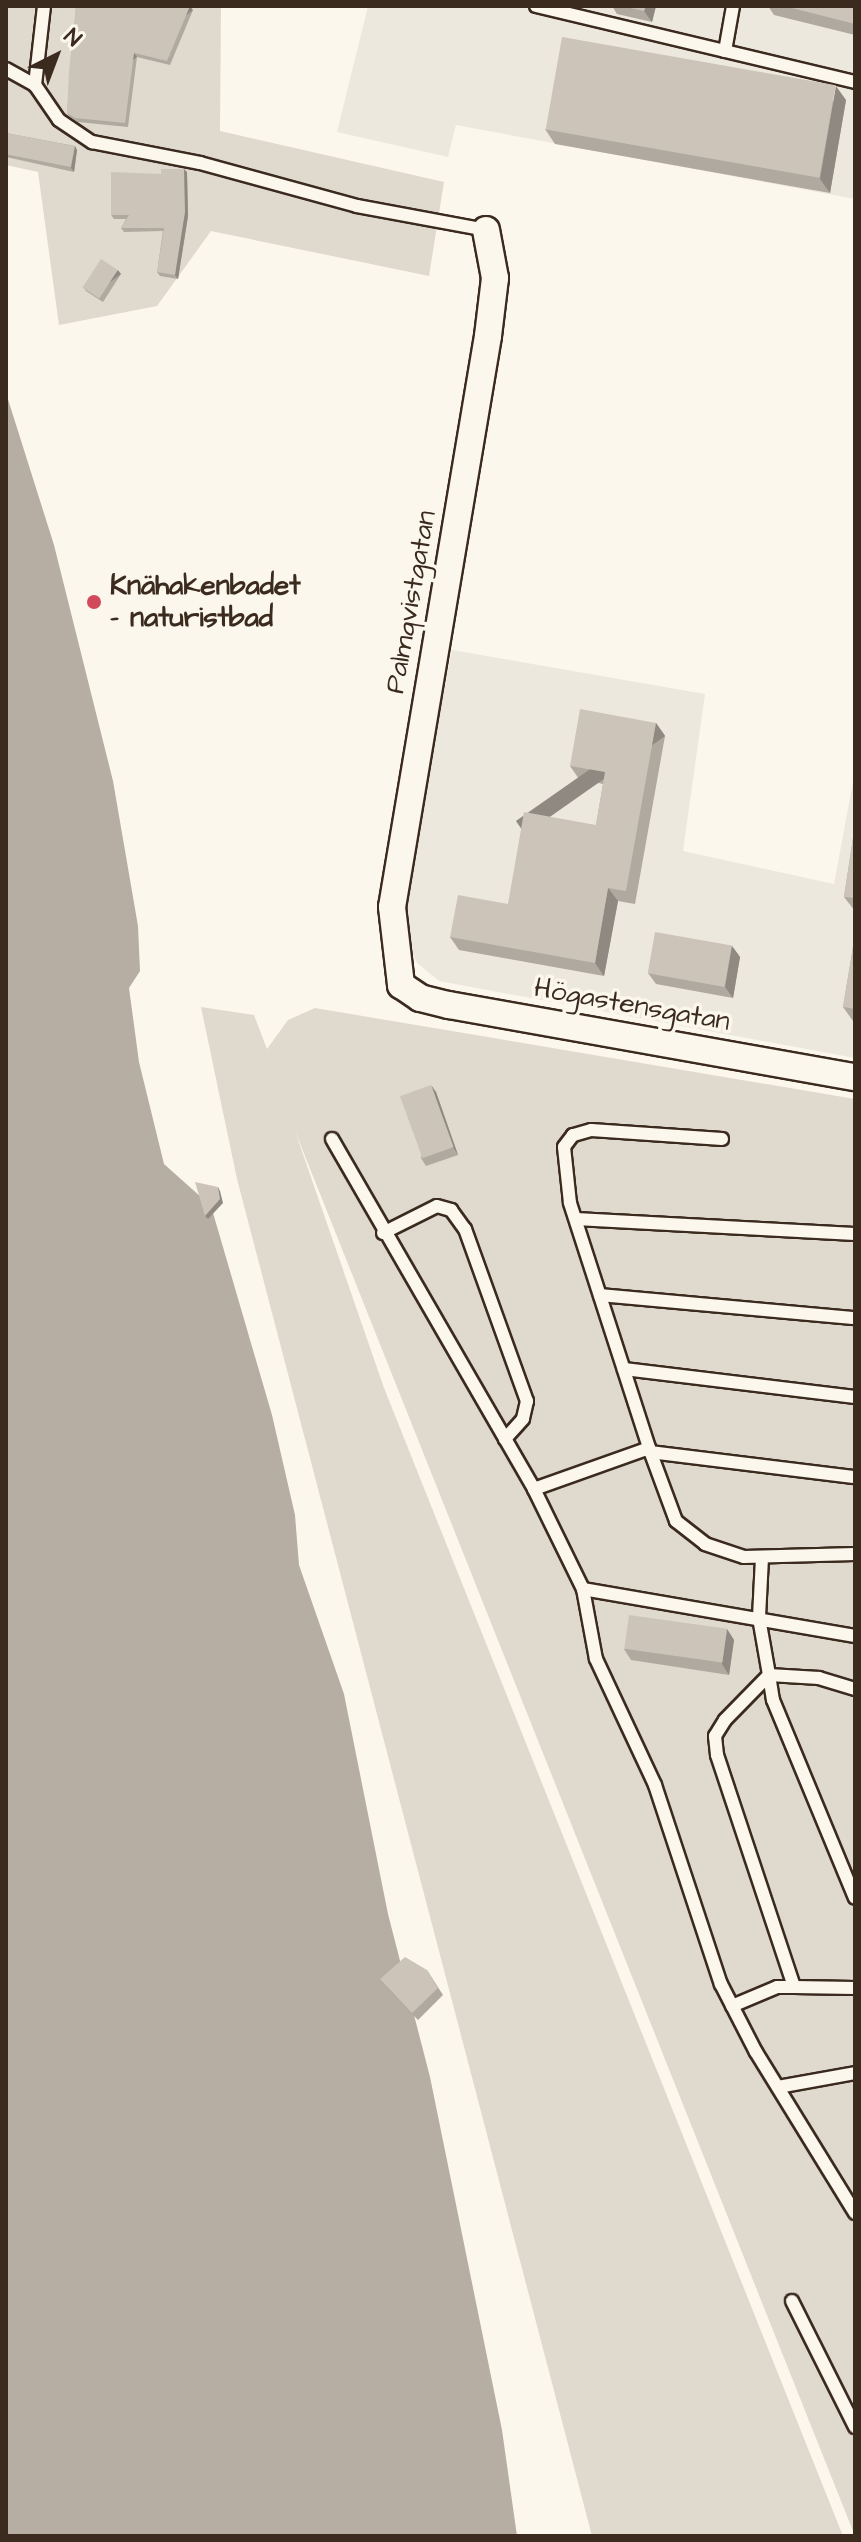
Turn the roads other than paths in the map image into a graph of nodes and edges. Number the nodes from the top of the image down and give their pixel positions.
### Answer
1 (44, 6) edge
2 (536, 6) edge
3 (733, 6) edge
4 (725, 51) junction
5 (6, 69) edge
6 (855, 82) edge
7 (35, 85) junction
8 (486, 230) joint
9 (401, 985) joint
10 (855, 1077) edge
11 (332, 1139) dead end
12 (722, 1139) dead end
13 (576, 1219) junction
14 (383, 1233) junction
15 (855, 1234) edge
16 (600, 1295) junction
17 (855, 1318) edge
18 (624, 1369) junction
19 (855, 1397) edge
20 (505, 1439) junction
21 (650, 1450) junction
22 (855, 1477) edge
23 (534, 1489) junction
24 (855, 1554) edge
25 (762, 1558) junction
26 (583, 1589) junction
27 (759, 1618) junction
28 (855, 1636) edge
29 (769, 1675) junction
30 (855, 1689) edge
31 (855, 1898) edge
32 (794, 1987) junction
33 (855, 1988) edge
34 (732, 2006) junction
35 (855, 2073) edge
36 (778, 2087) junction
37 (855, 2213) edge
38 (792, 2301) dead end
39 (855, 2427) edge

1 - 7 lane
2 - 4 lane
3 - 4 lane
4 - 6 lane
5 - 7 lane
7 - 8 lane
8 - 9 street, Palmqvistgatan
9 - 10 street, Högastensgatan
11 - 14 lane
12 - 13 lane
13 - 15 lane
13 - 16 lane
14 - 20 lane
14 - 20 lane
16 - 17 lane
16 - 18 lane
18 - 19 lane
18 - 21 lane
20 - 23 lane
21 - 22 lane
21 - 23 lane
21 - 25 lane
23 - 26 lane
24 - 25 lane
25 - 27 lane
26 - 27 lane
26 - 34 lane
27 - 28 lane
27 - 29 lane
29 - 30 lane
29 - 31 lane
29 - 32 lane
32 - 33 lane
32 - 34 lane
34 - 36 lane
35 - 36 lane
36 - 37 lane
38 - 39 lane

